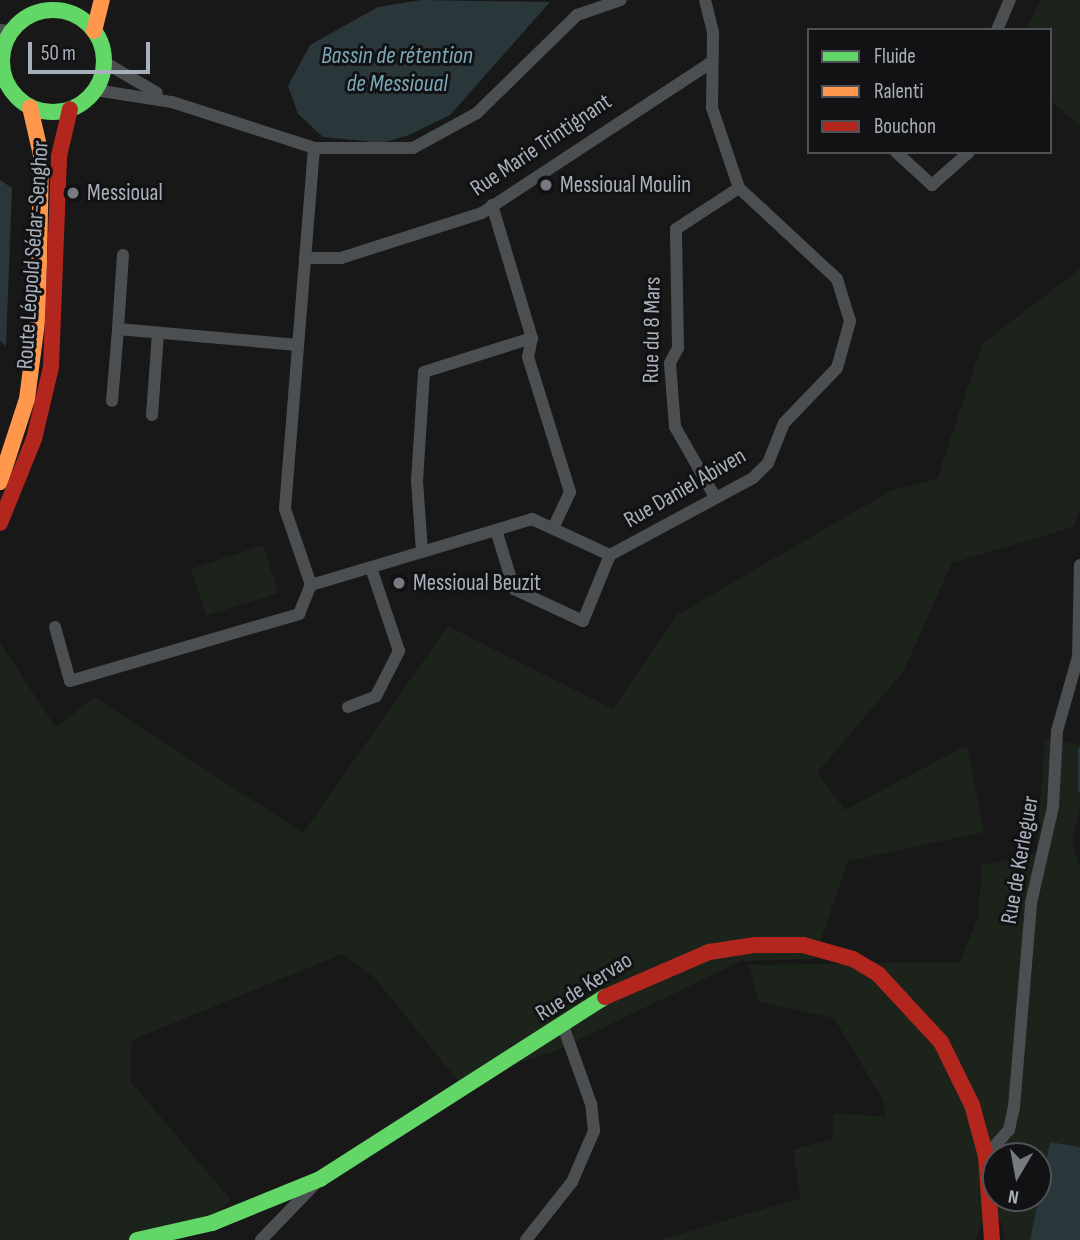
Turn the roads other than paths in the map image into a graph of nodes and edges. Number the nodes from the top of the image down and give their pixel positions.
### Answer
1 (102, 0) edge
2 (621, 0) edge
3 (705, 0) edge
4 (1010, 0) edge
5 (69, 6) edge
6 (999, 28) edge
7 (6, 30) edge
8 (94, 32) junction
9 (1, 57) edge
10 (104, 62) junction
11 (710, 63) junction
12 (95, 90) junction
13 (172, 102) junction
14 (30, 107) junction
15 (70, 109) junction
16 (314, 148) junction
17 (898, 154) edge
18 (967, 154) edge
19 (739, 188) junction
20 (492, 205) junction
21 (123, 255) dead end
22 (305, 258) junction
23 (118, 329) junction
24 (158, 332) junction
25 (532, 338) junction
26 (297, 345) junction
27 (112, 401) dead end
28 (152, 415) dead end
29 (0, 482) edge
30 (715, 497) junction
31 (0, 523) edge
32 (553, 528) junction
33 (496, 530) junction
34 (422, 552) junction
35 (610, 555) junction
36 (1078, 565) edge
37 (371, 568) junction
38 (311, 585) junction
39 (55, 627) dead end
40 (1074, 703) edge
41 (348, 706) dead end
42 (563, 1026) junction
43 (982, 1142) edge
44 (998, 1142) edge
45 (320, 1179) junction
46 (990, 1212) edge
47 (137, 1240) edge
48 (261, 1240) edge
49 (526, 1240) edge
50 (992, 1240) edge

1 - 8 main road
2 - 16 street
3 - 11 street, Rue Daniel Abiven
4 - 6 street
5 - 7 main road
5 - 8 main road
7 - 9 main road
8 - 10 main road
9 - 14 main road
10 - 12 main road
10 - 13 street
11 - 19 street, Rue Daniel Abiven
11 - 20 street, Rue Marie Trintignant
12 - 13 street
12 - 15 main road
13 - 16 street
14 - 15 main road
14 - 29 main road, Route Léopold Sédar-Senghor
15 - 31 main road, Route Léopold Sédar-Senghor
16 - 22 street
17 - 18 street
19 - 30 street, Rue du 8 Mars
19 - 30 street, Rue Daniel Abiven
20 - 22 street, Rue Marie Trintignant
20 - 25 street
21 - 23 street
22 - 26 street
23 - 24 street
23 - 27 street
24 - 26 street
24 - 28 street
25 - 32 street
25 - 34 street
26 - 38 street
30 - 35 street, Rue Daniel Abiven
32 - 33 street, Rue Daniel Abiven
32 - 35 street, Rue Daniel Abiven
33 - 34 street, Rue Daniel Abiven
33 - 35 street
34 - 37 street, Rue Daniel Abiven
36 - 40 street, Rue de Kerleguer
37 - 38 street, Rue Daniel Abiven
37 - 41 street
38 - 39 street
40 - 44 street, Rue de Kerleguer
42 - 43 main road, Rue de Kervao
42 - 45 main road, Rue de Kervao
42 - 49 street
45 - 47 main road, Rue de Kervao
45 - 48 street
46 - 50 main road, Rue de Kervao

